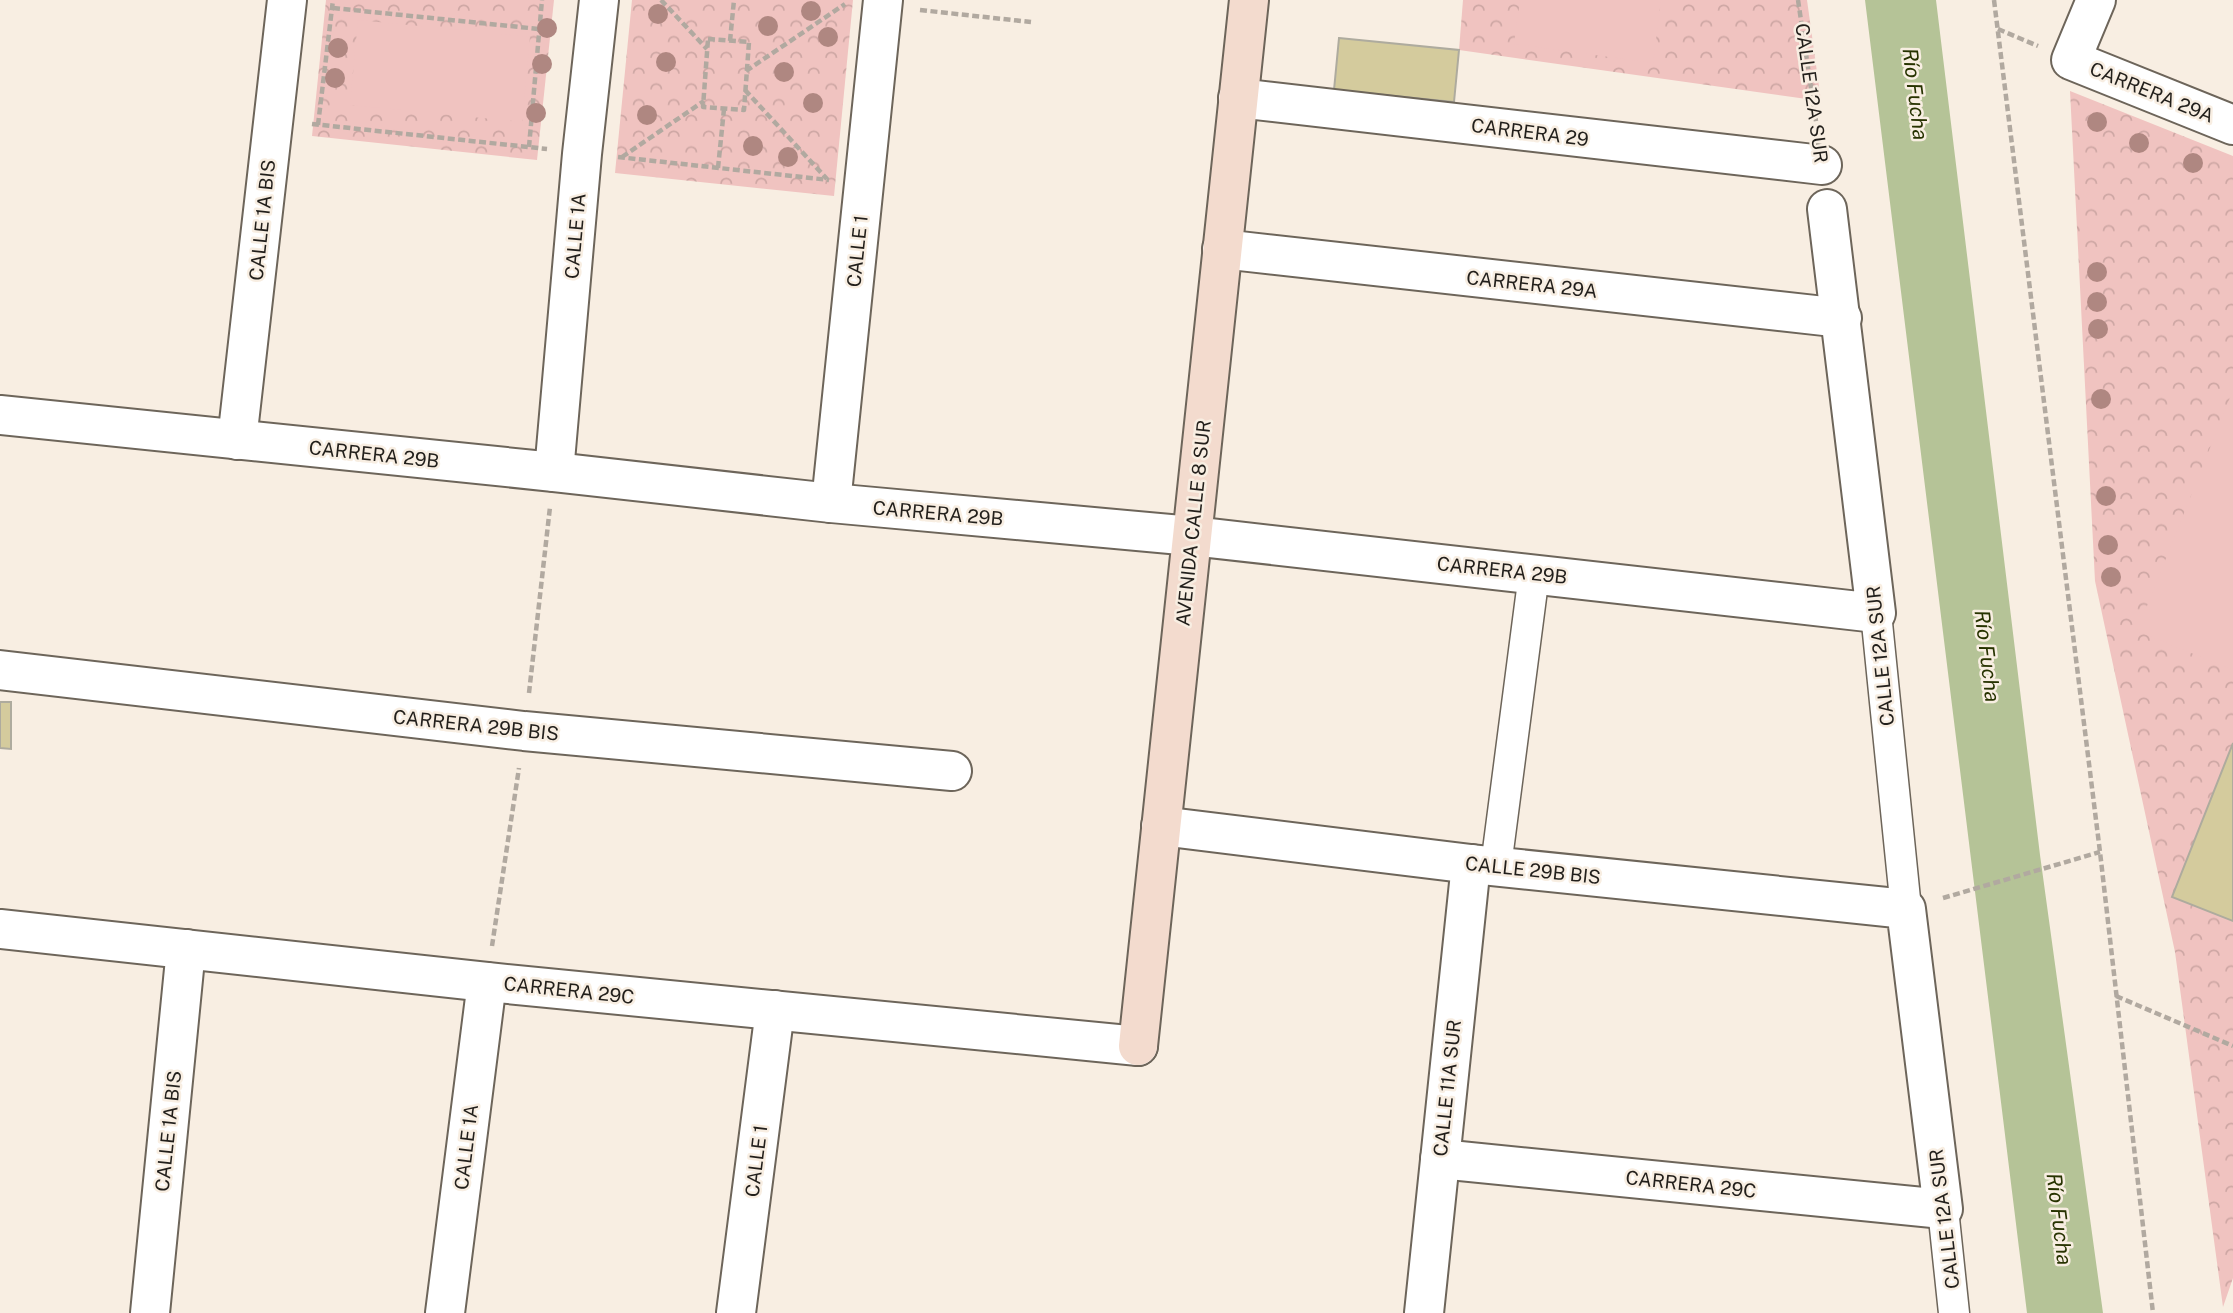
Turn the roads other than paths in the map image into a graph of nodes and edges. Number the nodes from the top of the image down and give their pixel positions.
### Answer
1 (287, 0) edge
2 (599, 0) edge
3 (1249, 0) edge
4 (2096, 0) edge
5 (883, 3) edge
6 (1238, 98) junction
7 (2233, 125) edge
8 (1822, 165) road end
9 (1828, 209) dead end
10 (1222, 249) junction
11 (1842, 318) junction
12 (0, 415) edge
13 (237, 440) junction
14 (554, 471) junction
15 (831, 503) junction
16 (1192, 536) junction
17 (1534, 574) junction
18 (1876, 613) junction
19 (0, 670) edge
20 (952, 771) dead end
21 (1161, 826) junction
22 (1483, 865) junction
23 (1906, 909) junction
24 (0, 929) edge
25 (186, 949) junction
26 (487, 982) junction
27 (775, 1010) junction
28 (1138, 1046) joint
29 (1440, 1159) junction
30 (1943, 1209) junction
31 (150, 1313) edge
32 (445, 1313) edge
33 (736, 1313) edge
34 (1424, 1313) edge
35 (1954, 1313) edge

1 - 13 street, CALLE 1A BIS
2 - 14 street, CALLE 1A
3 - 6 main road, AVENIDA CALLE 8 SUR
4 - 7 street, CARRERA 29A
5 - 15 street, CALLE 1
6 - 8 street, CARRERA 29
6 - 10 main road, AVENIDA CALLE 8 SUR
9 - 11 street, CALLE 12A SUR
10 - 11 street, CARRERA 29A
10 - 16 main road, AVENIDA CALLE 8 SUR
11 - 18 street, CALLE 12A SUR
12 - 13 street, CARRERA 29B
13 - 14 street, CARRERA 29B
14 - 15 street, CARRERA 29B
15 - 16 street, CARRERA 29B
16 - 17 street, CARRERA 29B
16 - 21 main road, AVENIDA CALLE 8 SUR
17 - 18 street, CARRERA 29B
17 - 22 street, CALLE 11A SUR
18 - 23 street, CALLE 12A SUR
19 - 20 street, CARRERA 29B BIS
21 - 22 street, CALLE 29B BIS
21 - 28 main road, AVENIDA CALLE 8 SUR
22 - 23 street, CALLE 29B BIS
22 - 29 street, CALLE 11A SUR
23 - 30 street, CALLE 12A SUR
24 - 25 street, CARRERA 29C
25 - 26 street, CARRERA 29C
25 - 31 street, CALLE 1A BIS
26 - 27 street, CARRERA 29C
26 - 32 street, CALLE 1A
27 - 28 street, CARRERA 29C
27 - 33 street, CALLE 1
29 - 30 street, CARRERA 29C
29 - 34 street, CALLE 11A SUR
30 - 35 street, CALLE 12A SUR

